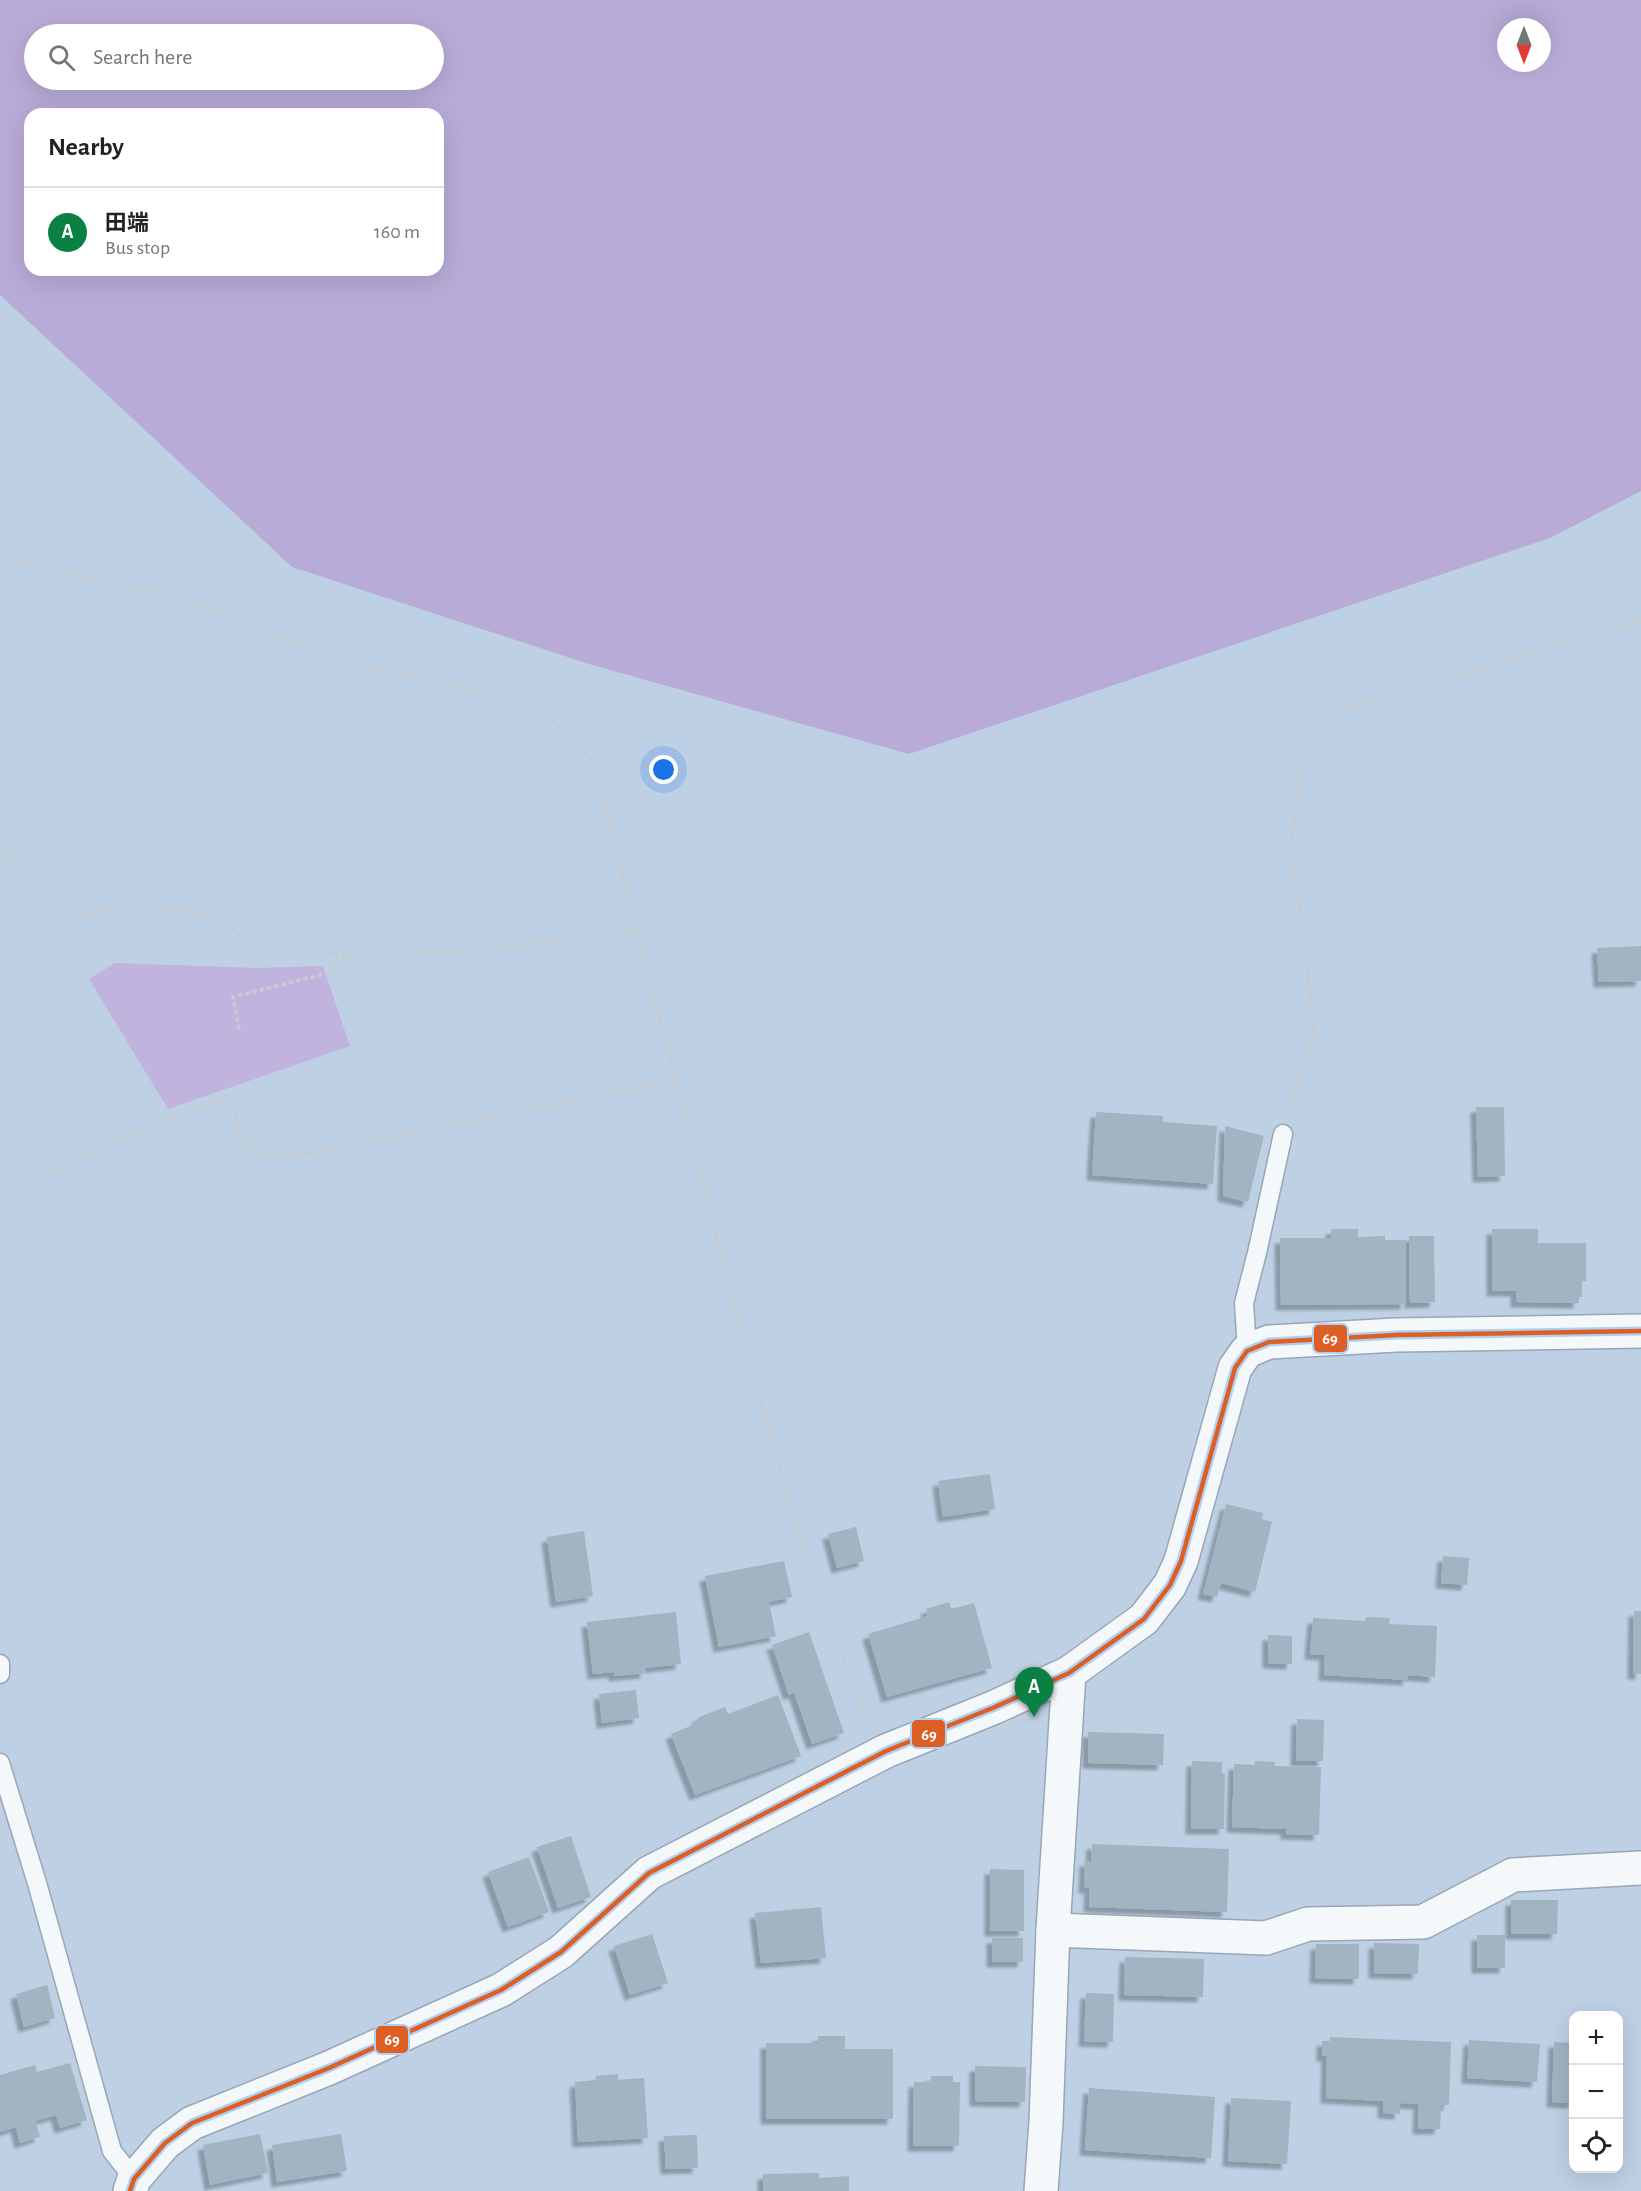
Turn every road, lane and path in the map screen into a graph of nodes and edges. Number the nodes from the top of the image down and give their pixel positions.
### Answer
1 (0, 558) edge
2 (1641, 620) edge
3 (0, 829) edge
4 (14, 849) junction
5 (0, 858) edge
6 (636, 931) junction
7 (348, 953) junction
8 (239, 1029) dead end
9 (675, 1080) junction
10 (1283, 1134) joint
11 (0, 1196) edge
12 (1641, 1331) edge
13 (1247, 1351) junction
14 (0, 1664) edge
15 (1069, 1673) junction
16 (0, 1674) edge
17 (886, 1751) junction
18 (0, 1763) edge
19 (1641, 1868) edge
20 (1053, 1930) junction
21 (132, 2185) edge
22 (1041, 2191) edge

1 - 6 path
2 - 10 path
3 - 4 path
4 - 5 path
4 - 7 path
6 - 7 path
6 - 9 path
7 - 8 path
9 - 11 path
9 - 17 path
10 - 13 lane
12 - 13 street
13 - 15 street
14 - 16 lane
15 - 17 street
15 - 20 street
17 - 21 street
18 - 21 lane
19 - 20 street
20 - 22 street

